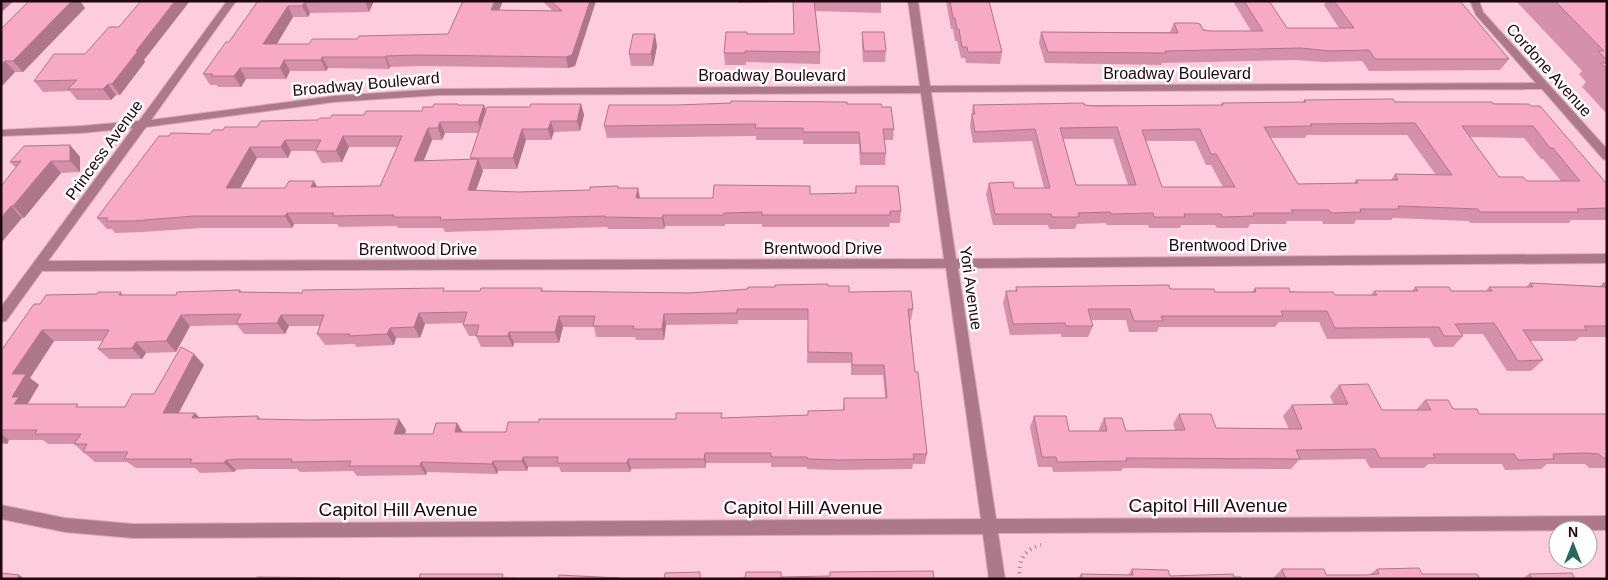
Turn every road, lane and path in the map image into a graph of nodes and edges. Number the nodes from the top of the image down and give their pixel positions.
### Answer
1 (10, 1) edge
2 (232, 1) edge
3 (913, 1) edge
4 (1474, 1) edge
5 (1, 9) edge
6 (1544, 86) junction
7 (926, 89) junction
8 (141, 125) junction
9 (1, 133) edge
10 (1607, 156) edge
11 (1607, 258) edge
12 (951, 263) junction
13 (39, 266) junction
14 (1, 317) edge
15 (1, 512) edge
16 (1607, 523) edge
17 (989, 525) junction
18 (1049, 545) dead end
19 (997, 579) edge
20 (1020, 579) edge

1 - 5 street
2 - 8 street, Princess Avenue
3 - 7 street, Yori Avenue
4 - 6 street, Cordone Avenue
6 - 7 street, Broadway Boulevard
6 - 10 street, Cordone Avenue
7 - 8 street, Broadway Boulevard
7 - 12 street, Yori Avenue
8 - 9 street, Broadway Boulevard
8 - 13 street, Princess Avenue
11 - 12 street, Brentwood Drive
12 - 13 street, Brentwood Drive
12 - 17 street, Yori Avenue
13 - 14 street, Princess Avenue
15 - 17 street, Capitol Hill Avenue
16 - 17 street, Capitol Hill Avenue
17 - 19 street, Yori Avenue
18 - 20 path

